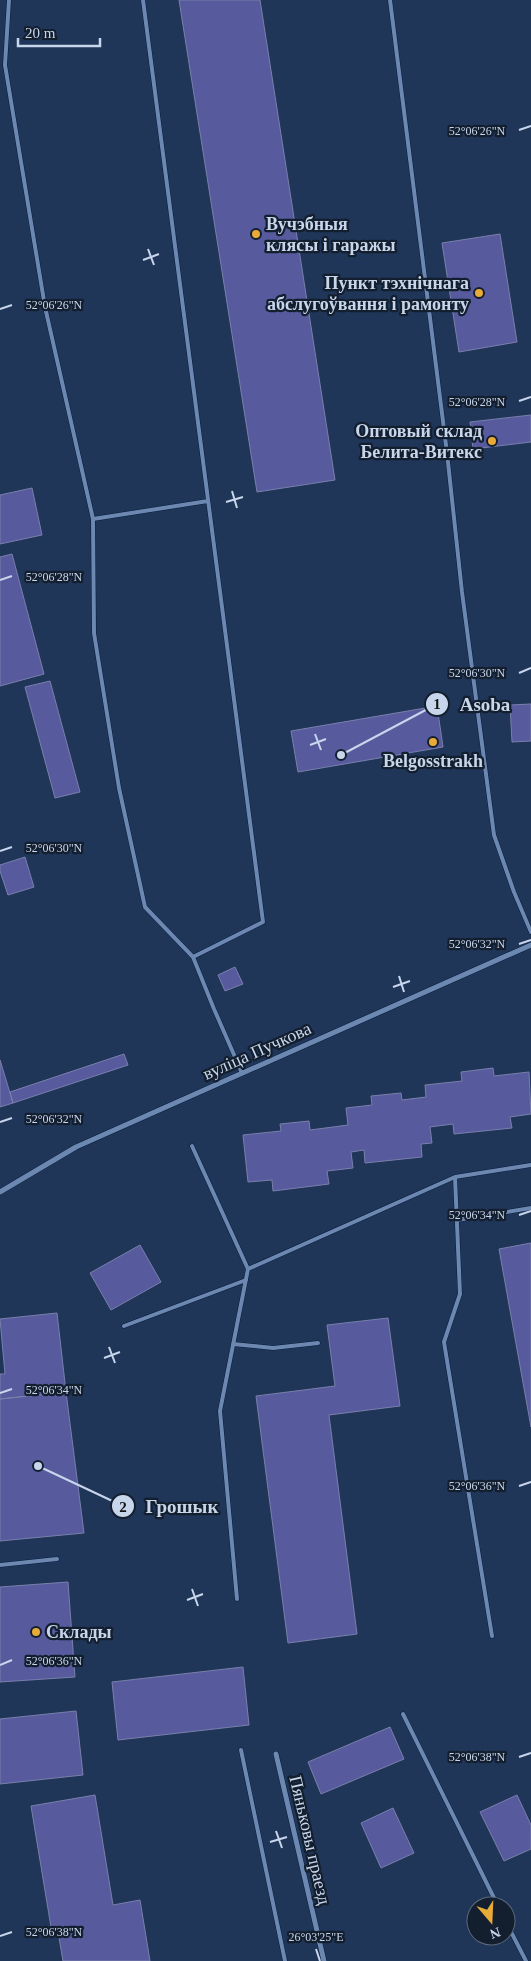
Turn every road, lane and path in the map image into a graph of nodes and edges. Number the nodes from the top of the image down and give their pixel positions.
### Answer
1 (9, 0) edge
2 (143, 0) edge
3 (390, 0) edge
4 (208, 501) junction
5 (93, 520) junction
6 (531, 932) edge
7 (531, 945) edge
8 (193, 957) junction
9 (242, 1073) junction
10 (192, 1146) dead end
11 (531, 1165) edge
12 (455, 1177) junction
13 (0, 1192) edge
14 (531, 1208) edge
15 (457, 1220) junction
16 (248, 1269) junction
17 (246, 1280) junction
18 (124, 1326) dead end
19 (318, 1343) dead end
20 (233, 1344) junction
21 (57, 1559) dead end
22 (0, 1565) edge
23 (237, 1599) dead end
24 (492, 1636) dead end
25 (402, 1714) dead end
26 (241, 1750) dead end
27 (276, 1754) dead end
28 (493, 1896) edge
29 (516, 1942) edge
30 (285, 1961) edge
31 (324, 1961) edge
32 (526, 1961) edge

1 - 5 lane
2 - 4 lane
3 - 6 lane
4 - 5 lane
4 - 8 lane
5 - 8 lane
7 - 9 street, вуліца Пучкова
8 - 9 lane
9 - 13 street, вуліца Пучкова
10 - 16 lane
11 - 12 lane
12 - 15 lane
12 - 16 lane
14 - 15 lane
15 - 24 lane
16 - 17 lane
17 - 18 lane
17 - 20 lane
19 - 20 lane
20 - 23 lane
21 - 22 lane
25 - 28 lane
26 - 30 lane
27 - 31 street, Пяньковы праезд
29 - 32 lane

